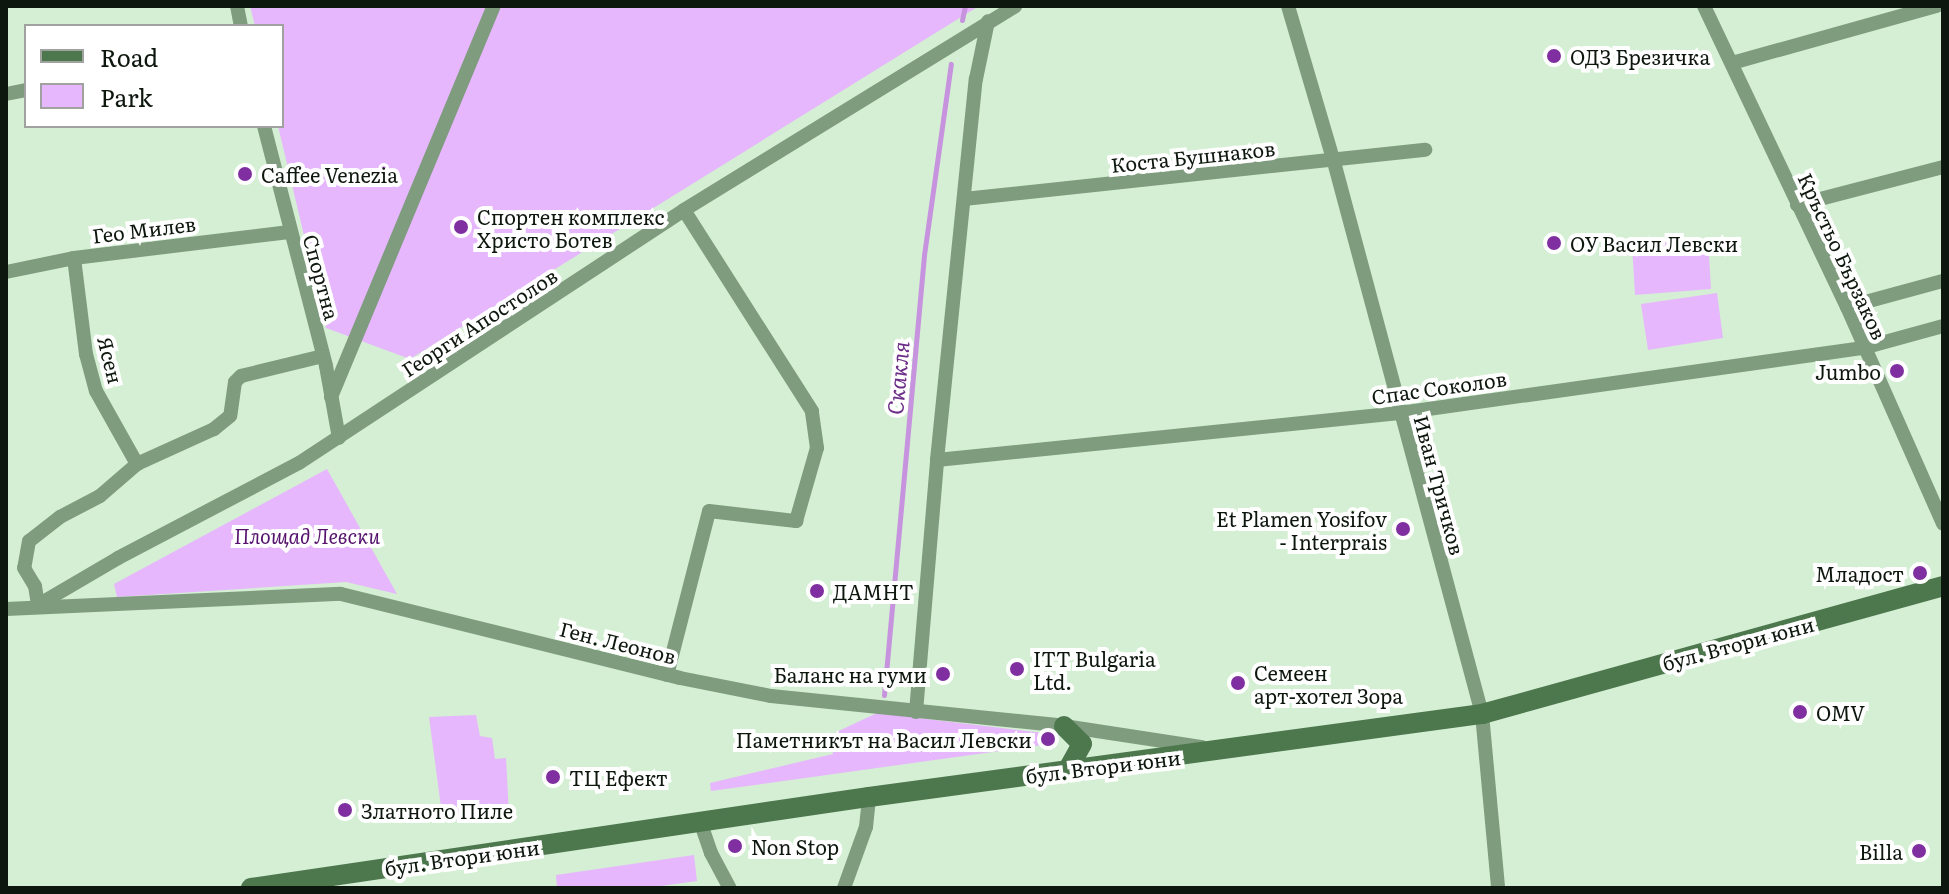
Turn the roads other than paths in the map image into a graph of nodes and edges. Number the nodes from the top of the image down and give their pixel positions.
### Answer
1 (494, 6) edge
2 (1015, 6) edge
3 (1288, 6) edge
4 (1704, 6) edge
5 (1936, 6) edge
6 (1920, 8) edge
7 (988, 21) junction
8 (1732, 63) junction
9 (264, 128) edge
10 (1425, 150) dead end
11 (1334, 162) junction
12 (1943, 167) edge
13 (964, 199) junction
14 (1797, 205) junction
15 (684, 210) junction
16 (289, 232) junction
17 (74, 258) junction
18 (6, 272) edge
19 (1943, 281) edge
20 (1847, 307) junction
21 (1943, 326) edge
22 (1863, 348) junction
23 (323, 356) junction
24 (331, 397) junction
25 (1400, 413) junction
26 (339, 438) junction
27 (937, 460) junction
28 (137, 464) junction
29 (1943, 524) edge
30 (1943, 586) edge
31 (38, 605) junction
32 (6, 609) edge
33 (667, 675) junction
34 (916, 712) junction
35 (1482, 714) junction
36 (1064, 726) junction
37 (1222, 750) junction
38 (1068, 769) junction
39 (869, 797) junction
40 (700, 821) junction
41 (251, 888) edge
42 (730, 888) edge
43 (844, 888) edge
44 (1498, 888) edge

1 - 24 street
2 - 7 street, Георги Апостолов
3 - 11 street, Иван Тричков
4 - 8 street, Кръстьо Бързаков
5 - 6 street
6 - 8 street
7 - 13 street
7 - 15 street, Георги Апостолов
8 - 14 street, Кръстьо Бързаков
9 - 16 street, Спортна
10 - 11 street, Коста Бушнаков
11 - 13 street, Коста Бушнаков
11 - 25 street, Иван Тричков
12 - 14 street
13 - 27 street
14 - 20 street, Кръстьо Бързаков
15 - 26 street, Георги Апостолов
15 - 33 street
16 - 17 street, Гео Милев
16 - 23 street, Спортна
17 - 18 street, Гео Милев
17 - 28 street, Ясен
19 - 20 street
20 - 22 street, Кръстьо Бързаков
21 - 22 street, Спас Соколов
22 - 25 street, Спас Соколов
22 - 29 street, Кръстьо Бързаков
23 - 24 street, Спортна
23 - 28 street
24 - 26 street, Спортна
25 - 27 street, Спас Соколов
25 - 35 street, Иван Тричков
26 - 31 street, Георги Апостолов
27 - 34 street
28 - 31 street
30 - 35 street, бул. Втори юни
31 - 32 street, Ген. Леонов
31 - 33 street, Ген. Леонов
33 - 34 street, Ген. Леонов
34 - 36 street, Ген. Леонов
35 - 37 street, бул. Втори юни
35 - 44 street, Иван Тричков
36 - 37 street, Ген. Леонов
36 - 38 street
37 - 38 street, бул. Втори юни
38 - 39 street, бул. Втори юни
39 - 40 street, бул. Втори юни
39 - 43 street
40 - 41 street, бул. Втори юни
40 - 42 street

